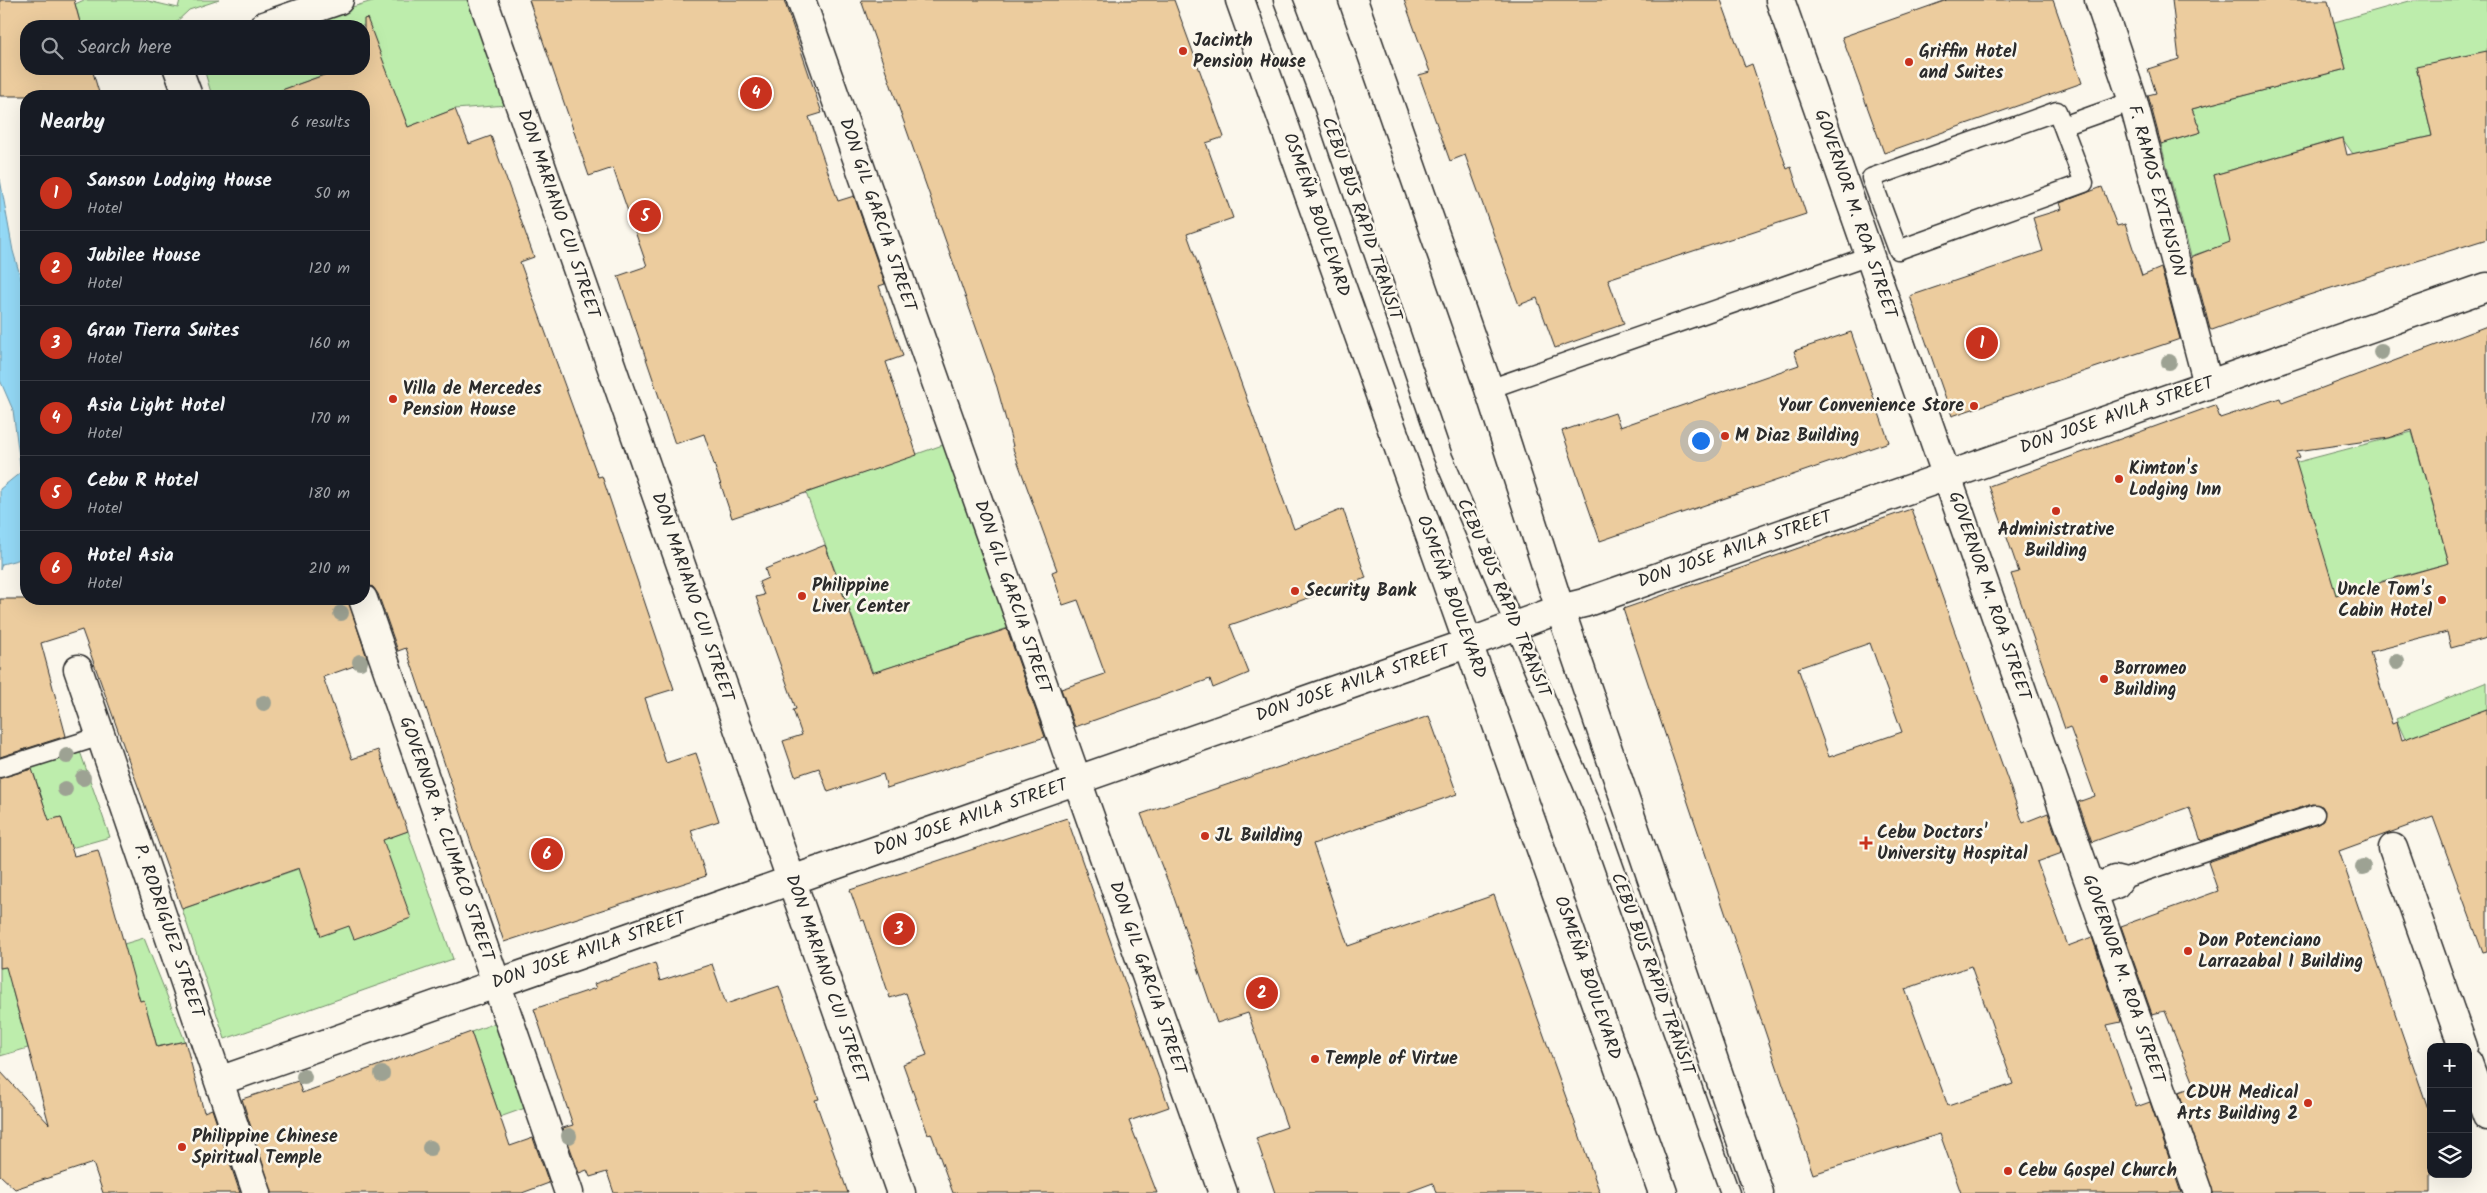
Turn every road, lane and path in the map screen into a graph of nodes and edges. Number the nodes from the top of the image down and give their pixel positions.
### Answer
1 (339, 0) edge
2 (484, 0) edge
3 (801, 0) edge
4 (1240, 0) edge
5 (1283, 0) edge
6 (1353, 0) edge
7 (1780, 0) edge
8 (2099, 0) edge
9 (281, 20) edge
10 (180, 75) edge
11 (186, 90) edge
12 (2133, 101) junction
13 (2063, 126) junction
14 (1892, 234) junction
15 (1867, 250) junction
16 (2487, 287) edge
17 (2208, 384) junction
18 (1489, 389) junction
19 (1946, 475) junction
20 (365, 605) edge
21 (1560, 609) junction
22 (1515, 626) junction
23 (1469, 643) junction
24 (78, 669) dead end
25 (101, 736) junction
26 (0, 768) edge
27 (1077, 780) junction
28 (2315, 814) dead end
29 (2393, 848) dead end
30 (792, 880) junction
31 (2092, 891) junction
32 (496, 984) junction
33 (2462, 1043) edge
34 (2472, 1074) edge
35 (219, 1081) junction
36 (2487, 1116) edge
37 (257, 1193) edge
38 (569, 1193) edge
39 (901, 1193) edge
40 (1223, 1193) edge
41 (1662, 1193) edge
42 (1730, 1193) edge
43 (1759, 1193) edge
44 (2198, 1193) edge

1 - 9 street
2 - 30 street, DON MARIANO CUI STREET
3 - 27 street, DON GIL GARCIA STREET
4 - 23 street, OSMEÑA BOULEVARD
5 - 22 lane, CEBU BUS RAPID TRANSIT
6 - 18 street
7 - 15 street, GOVERNOR M. ROA STREET
8 - 12 street, F. RAMOS EXTENSION
10 - 11 street
12 - 13 lane
12 - 17 street, F. RAMOS EXTENSION
13 - 14 lane
13 - 14 lane
14 - 15 lane
15 - 18 lane
15 - 19 street, GOVERNOR M. ROA STREET
16 - 17 street, DON JOSE AVILA STREET
17 - 19 street, DON JOSE AVILA STREET
18 - 21 street
19 - 21 street, DON JOSE AVILA STREET
19 - 31 street, GOVERNOR M. ROA STREET
20 - 32 street, GOVERNOR A. CLIMACO STREET
21 - 22 street, DON JOSE AVILA STREET
21 - 43 street
22 - 23 street, DON JOSE AVILA STREET
22 - 42 lane, CEBU BUS RAPID TRANSIT
23 - 27 street, DON JOSE AVILA STREET
23 - 41 street, OSMEÑA BOULEVARD
24 - 25 street, P. RODRIGUEZ STREET
25 - 26 lane
25 - 35 street, P. RODRIGUEZ STREET
27 - 30 street, DON JOSE AVILA STREET
27 - 40 street, DON GIL GARCIA STREET
28 - 31 lane
29 - 33 street
30 - 32 street, DON JOSE AVILA STREET
30 - 39 street, DON MARIANO CUI STREET
31 - 44 street, GOVERNOR M. ROA STREET
32 - 35 street, DON JOSE AVILA STREET
32 - 38 street, GOVERNOR A. CLIMACO STREET
34 - 36 street
35 - 37 street, P. RODRIGUEZ STREET

